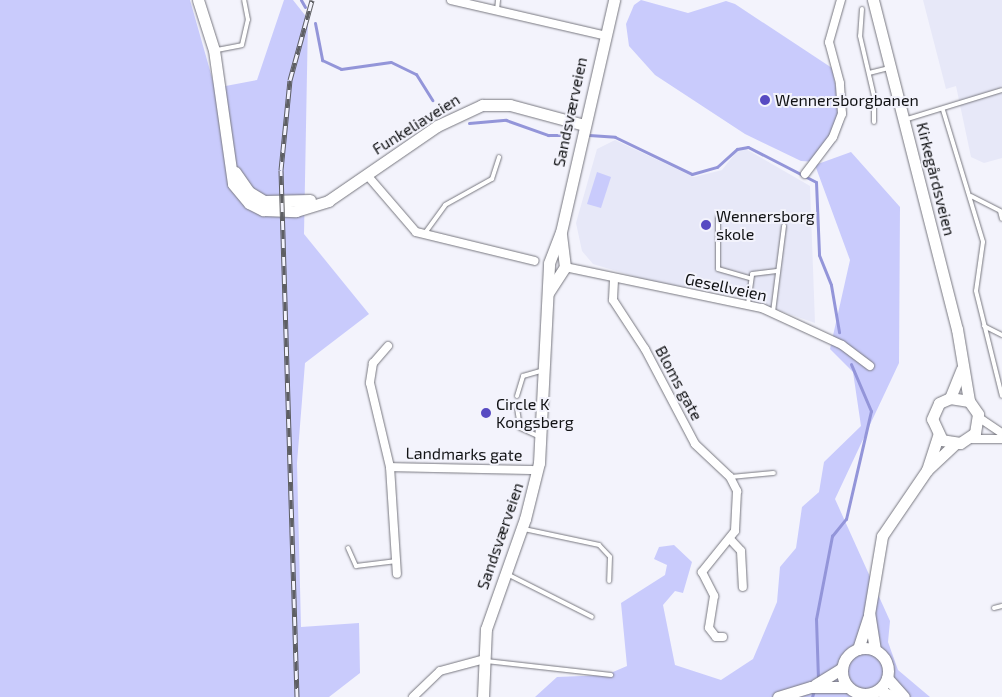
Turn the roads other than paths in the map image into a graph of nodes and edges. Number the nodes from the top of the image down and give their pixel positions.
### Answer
1 (198, 0) edge
2 (244, 0) edge
3 (452, 0) edge
4 (498, 0) edge
5 (614, 0) edge
6 (841, 0) edge
7 (873, 0) edge
8 (862, 9) dead end
9 (496, 12) junction
10 (603, 35) junction
11 (214, 50) junction
12 (890, 67) junction
13 (869, 73) junction
14 (1002, 90) edge
15 (943, 110) junction
16 (904, 120) junction
17 (874, 122) dead end
18 (584, 125) junction
19 (499, 157) dead end
20 (805, 174) dead end
21 (367, 175) junction
22 (971, 196) junction
23 (718, 217) dead end
24 (1002, 219) edge
25 (784, 226) dead end
26 (424, 235) junction
27 (535, 261) dead end
28 (558, 265) junction
29 (777, 271) junction
30 (750, 278) junction
31 (614, 280) junction
32 (748, 304) junction
33 (774, 312) junction
34 (984, 326) junction
35 (1002, 335) edge
36 (388, 346) dead end
37 (870, 366) dead end
38 (962, 367) junction
39 (544, 371) junction
40 (517, 396) dead end
41 (1002, 396) edge
42 (950, 398) junction
43 (969, 402) junction
44 (517, 408) dead end
45 (978, 417) junction
46 (1002, 433) edge
47 (542, 436) junction
48 (938, 436) junction
49 (970, 439) junction
50 (1002, 439) edge
51 (955, 444) junction
52 (390, 467) junction
53 (538, 470) junction
54 (927, 470) junction
55 (774, 473) dead end
56 (730, 477) junction
57 (522, 528) junction
58 (730, 539) junction
59 (348, 548) dead end
60 (397, 561) junction
61 (505, 573) junction
62 (397, 574) dead end
63 (609, 581) dead end
64 (743, 587) dead end
65 (1002, 606) edge
66 (994, 608) dead end
67 (869, 614) junction
68 (592, 617) dead end
69 (723, 637) dead end
70 (858, 649) junction
71 (875, 650) junction
72 (481, 660) junction
73 (839, 670) junction
74 (611, 675) dead end
75 (887, 678) junction
76 (843, 686) junction
77 (811, 687) junction
78 (878, 690) junction
79 (413, 697) edge
80 (482, 697) edge
81 (778, 697) edge
82 (894, 697) edge
83 (904, 697) edge

1 - 11 street, Funkeliaveien
2 - 11 lane
3 - 9 street
4 - 9 lane
5 - 10 street, Sandsværveien
6 - 20 street
7 - 12 street, Kirkegårdsveien
8 - 13 lane
9 - 10 street
10 - 18 street, Sandsværveien
11 - 21 street, Funkeliaveien
12 - 13 lane
12 - 16 street, Kirkegårdsveien
13 - 17 lane
14 - 15 lane
15 - 16 lane
15 - 22 lane
16 - 38 street, Kirkegårdsveien
18 - 21 street, Funkeliaveien
18 - 28 street, Sandsværveien
19 - 26 lane
21 - 26 street
22 - 24 lane
22 - 34 lane
23 - 30 lane
25 - 29 lane
26 - 27 street
28 - 31 street, Gesellveien
28 - 39 street, Sandsværveien
29 - 30 lane
29 - 33 lane
30 - 32 lane
31 - 32 street, Gesellveien
31 - 56 street, Bloms gate
32 - 33 street, Gesellveien
33 - 37 street, Gesellveien
34 - 35 lane
34 - 41 lane
36 - 52 street, Landmarks gate
38 - 42 street, Kirkegårdsveien
38 - 43 street, Kirkegårdsveien
39 - 40 lane
39 - 47 street, Sandsværveien
42 - 43 street
42 - 48 street, Kirkegårdsveien
43 - 45 street, Kirkegårdsveien
44 - 47 lane
45 - 46 street, Kirkegårdsveien
45 - 49 street
47 - 53 street, Sandsværveien
48 - 51 street
48 - 54 street
49 - 50 street
49 - 51 street
51 - 54 street
52 - 53 street, Landmarks gate
52 - 60 street, Landmarks gate
53 - 57 street, Sandsværveien
54 - 67 street
55 - 56 lane
56 - 58 street, Bloms gate
57 - 61 street, Sandsværveien
57 - 63 lane
58 - 64 street
58 - 69 street
59 - 60 lane
60 - 62 street, Landmarks gate
61 - 68 lane
61 - 72 street, Sandsværveien
65 - 66 lane
67 - 70 street
67 - 71 street
70 - 71 street
70 - 73 street
71 - 75 street
72 - 74 lane
72 - 79 street
72 - 80 street, Sandsværveien
73 - 76 street
73 - 77 street
75 - 78 street
75 - 83 street
76 - 77 street
76 - 78 street
77 - 81 street
78 - 82 street

